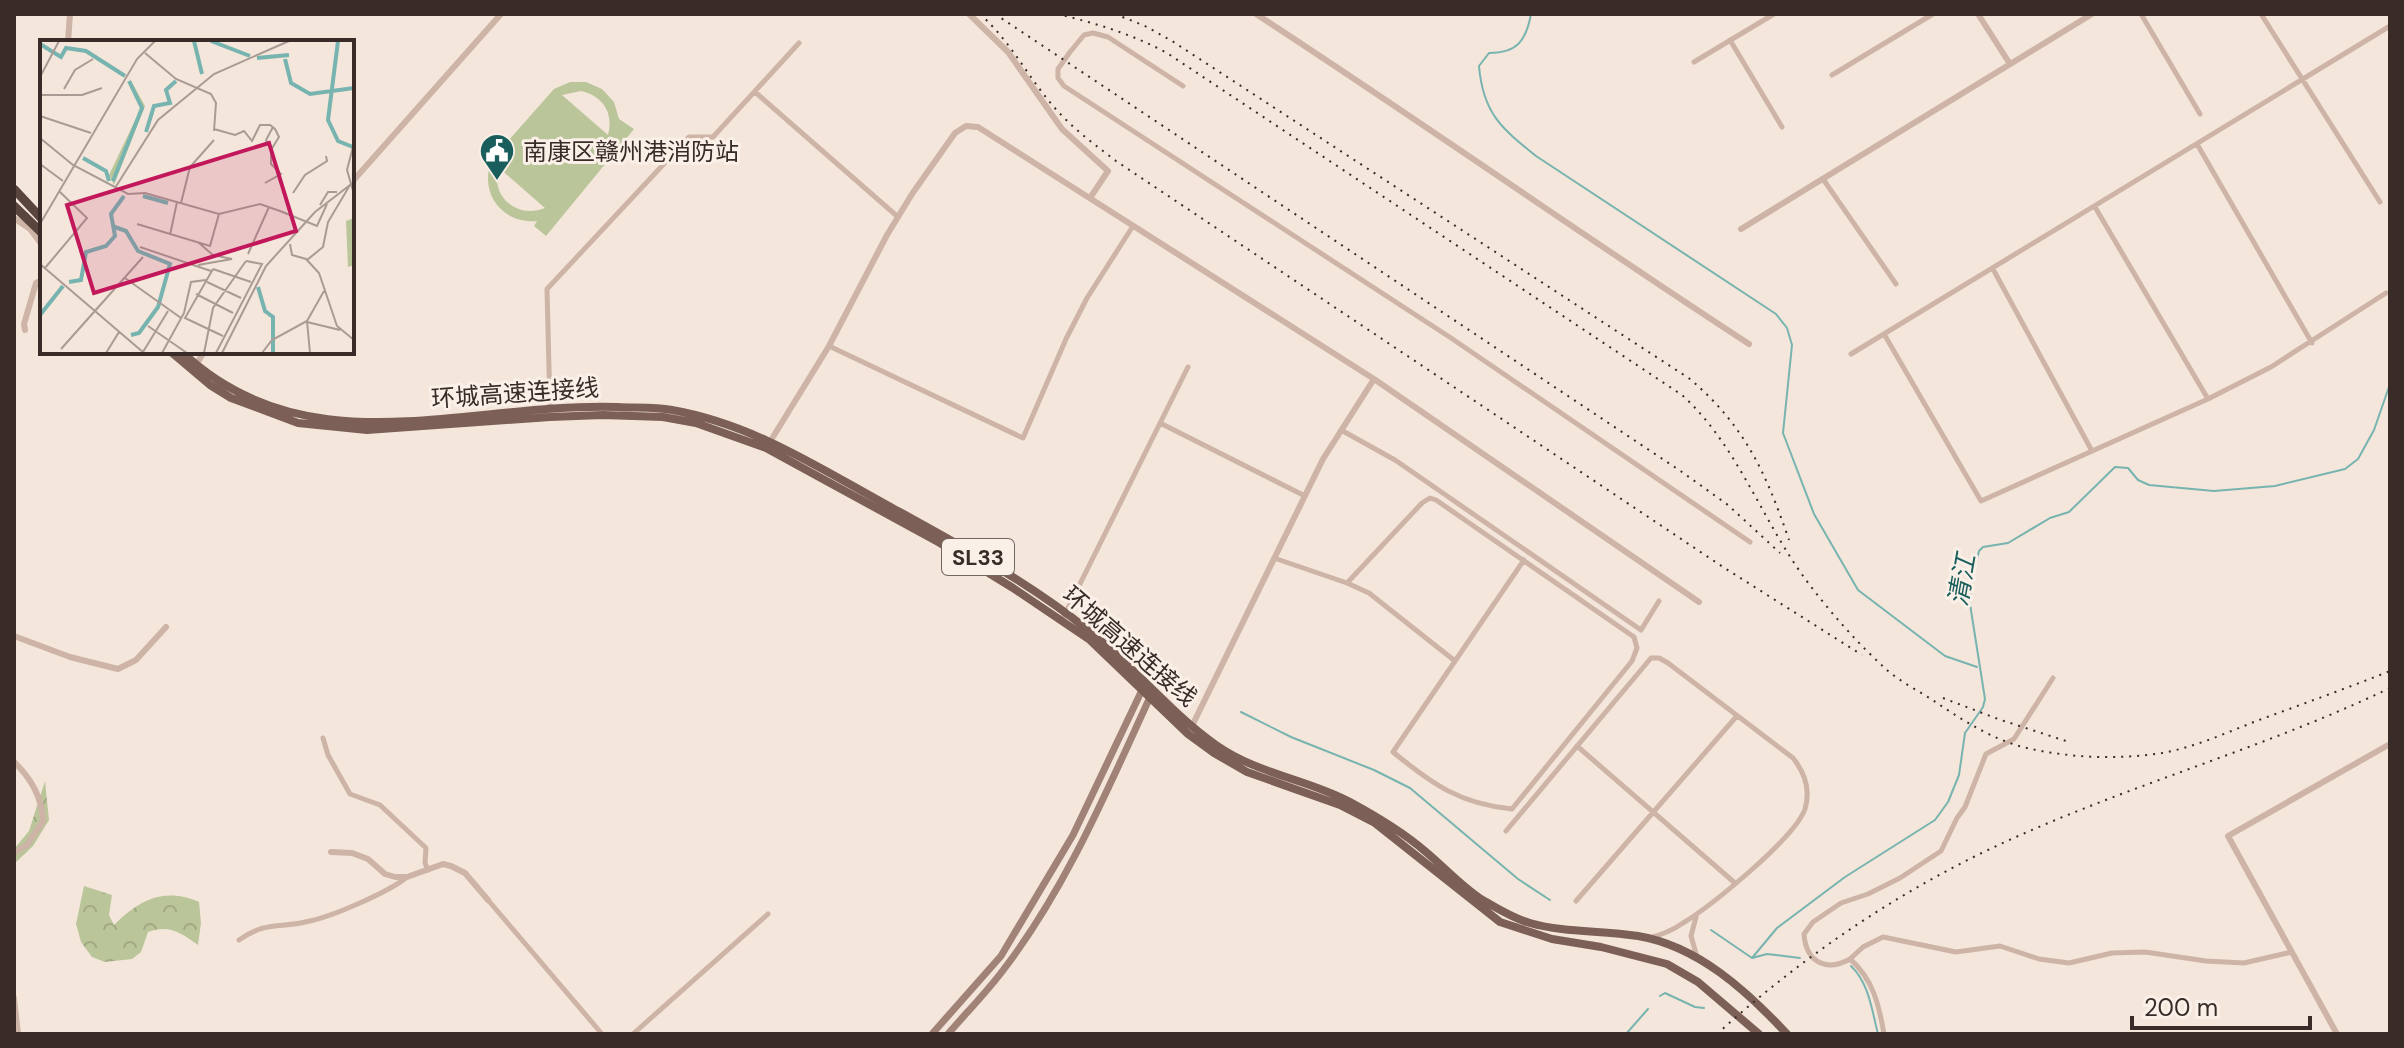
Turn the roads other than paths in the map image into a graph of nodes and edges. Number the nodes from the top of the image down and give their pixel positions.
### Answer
1 (70, 14) edge
2 (501, 14) edge
3 (969, 14) edge
4 (1256, 14) edge
5 (1774, 14) edge
6 (1933, 14) edge
7 (1978, 14) edge
8 (2092, 14) edge
9 (2141, 14) edge
10 (2261, 14) edge
11 (2390, 26) edge
12 (68, 40) edge
13 (1730, 40) junction
14 (799, 43) dead end
15 (1694, 62) dead end
16 (2010, 64) junction
17 (1832, 75) dead end
18 (2301, 80) junction
19 (1183, 86) dead end
20 (755, 92) junction
21 (2200, 114) dead end
22 (1782, 127) dead end
23 (2197, 144) junction
24 (1823, 179) junction
25 (354, 180) edge
26 (14, 192) edge
27 (1090, 198) junction
28 (2380, 202) dead end
29 (14, 206) edge
30 (2095, 207) junction
31 (39, 216) edge
32 (898, 217) junction
33 (14, 218) edge
34 (1133, 226) junction
35 (1741, 229) dead end
36 (40, 231) edge
37 (40, 242) edge
38 (1993, 269) junction
39 (40, 281) edge
40 (1896, 284) dead end
41 (2386, 293) dead end
42 (25, 330) dead end
43 (1884, 334) junction
44 (2312, 343) junction
45 (1749, 344) dead end
46 (829, 346) junction
47 (174, 354) edge
48 (184, 354) edge
49 (203, 354) edge
50 (1851, 354) dead end
51 (1188, 367) dead end
52 (194, 368) junction
53 (1374, 379) junction
54 (2208, 399) junction
55 (550, 412) junction
56 (1160, 423) junction
57 (1341, 430) junction
58 (768, 444) junction
59 (2092, 451) junction
60 (1305, 496) junction
61 (1750, 542) dead end
62 (1274, 558) junction
63 (1524, 560) junction
64 (1347, 583) junction
65 (1659, 601) dead end
66 (1699, 602) dead end
67 (1064, 617) junction
68 (166, 627) dead end
69 (14, 636) edge
70 (1455, 661) junction
71 (2053, 678) dead end
72 (1144, 686) junction
73 (1152, 694) junction
74 (1736, 717) junction
75 (1190, 730) junction
76 (323, 738) dead end
77 (2390, 744) edge
78 (1577, 746) junction
79 (14, 762) edge
80 (1653, 812) junction
81 (1506, 831) dead end
82 (331, 852) dead end
83 (14, 853) edge
84 (428, 870) junction
85 (407, 877) junction
86 (1735, 883) junction
87 (488, 900) joint
88 (1576, 901) dead end
89 (1701, 910) junction
90 (768, 914) dead end
91 (1648, 938) junction
92 (239, 940) dead end
93 (2292, 952) junction
94 (1850, 959) junction
95 (1702, 960) junction
96 (14, 998) edge
97 (18, 1034) edge
98 (602, 1034) edge
99 (633, 1034) edge
100 (932, 1034) edge
101 (948, 1034) edge
102 (1759, 1034) edge
103 (1787, 1034) edge
104 (1884, 1034) edge
105 (2337, 1034) edge

1 - 12 street
2 - 25 street
3 - 27 street
4 - 45 street
5 - 13 street
6 - 17 street
7 - 16 street
8 - 16 street
9 - 21 street
10 - 18 street
11 - 18 street
13 - 15 street
13 - 22 street
14 - 20 street
16 - 24 street
18 - 23 street
18 - 28 street
19 - 61 street
20 - 32 street
20 - 55 street
23 - 30 street
23 - 44 street
24 - 35 street
24 - 40 street
26 - 31 highway
27 - 32 street
27 - 34 street
29 - 36 highway
30 - 38 street
30 - 54 street
32 - 46 street
33 - 37 street
34 - 46 street
34 - 53 street
38 - 43 street
38 - 59 street
39 - 42 street
41 - 44 street
43 - 50 street
43 - 59 street
44 - 54 street
46 - 58 street
47 - 52 main road, 环城高速连接线 / SL33
48 - 52 main road, 环城高速连接线 / SL33
49 - 52 street
51 - 56 street
52 - 55 main road, 环城高速连接线 / SL33
53 - 57 street
53 - 66 street
54 - 59 street
55 - 58 main road, 环城高速连接线 / SL33
56 - 60 street
56 - 67 street
57 - 60 street
57 - 65 street
58 - 67 main road, 环城高速连接线 / SL33
60 - 62 street
62 - 64 street
62 - 75 street
63 - 64 street
63 - 70 street
63 - 70 street
64 - 70 street
67 - 72 main road, 环城高速连接线 / SL33
68 - 69 street
71 - 94 street
72 - 73 main road, 环城高速连接线 / SL33
72 - 100 main road
73 - 75 main road, 环城高速连接线 / SL33
73 - 101 main road
74 - 78 street
74 - 80 street
74 - 86 street
75 - 91 main road, 环城高速连接线 / SL33
75 - 102 main road, 环城高速连接线 / SL33
76 - 84 street
77 - 93 street
78 - 80 street
78 - 81 street
79 - 83 street
80 - 86 street
80 - 88 street
82 - 85 street
84 - 85 street
84 - 87 street
85 - 92 street
86 - 89 street
87 - 98 street
89 - 91 street
89 - 95 street
90 - 99 street
91 - 95 main road, 环城高速连接线 / SL33
93 - 94 street
93 - 105 street
94 - 104 street
95 - 103 main road, 环城高速连接线 / SL33
96 - 97 street

